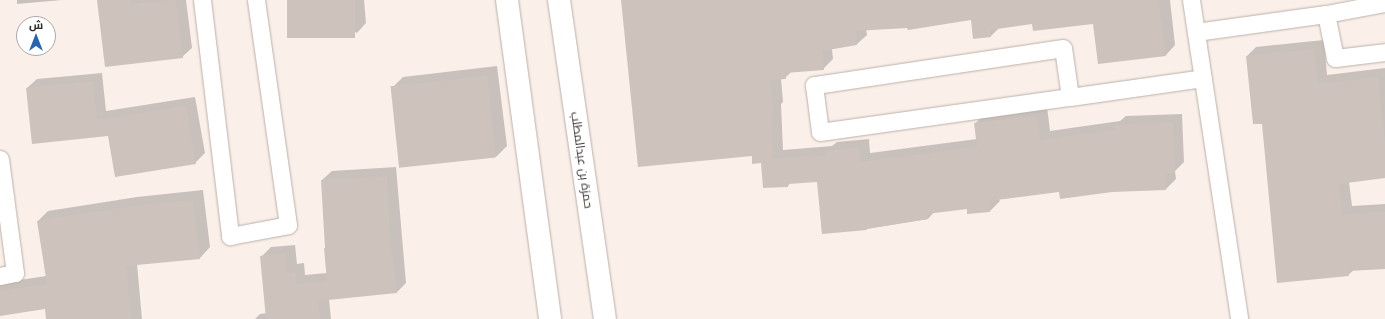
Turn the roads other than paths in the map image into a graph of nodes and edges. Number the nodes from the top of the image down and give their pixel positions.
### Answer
1 (202, 0) edge
2 (256, 0) edge
3 (507, 0) edge
4 (559, 0) edge
5 (1191, 0) edge
6 (1385, 3) edge
7 (1326, 14) junction
8 (1196, 32) junction
9 (1385, 52) edge
10 (1203, 78) junction
11 (1070, 97) junction
12 (0, 159) edge
13 (0, 276) edge
14 (550, 319) edge
15 (604, 319) edge
16 (1239, 319) edge

1 - 2 street
3 - 14 street
4 - 15 street, حمزة بن عبدالمطلب
5 - 8 street
6 - 7 street
7 - 8 street
7 - 9 street
8 - 10 street
10 - 11 street
10 - 16 street
11 - 11 street
12 - 13 street

